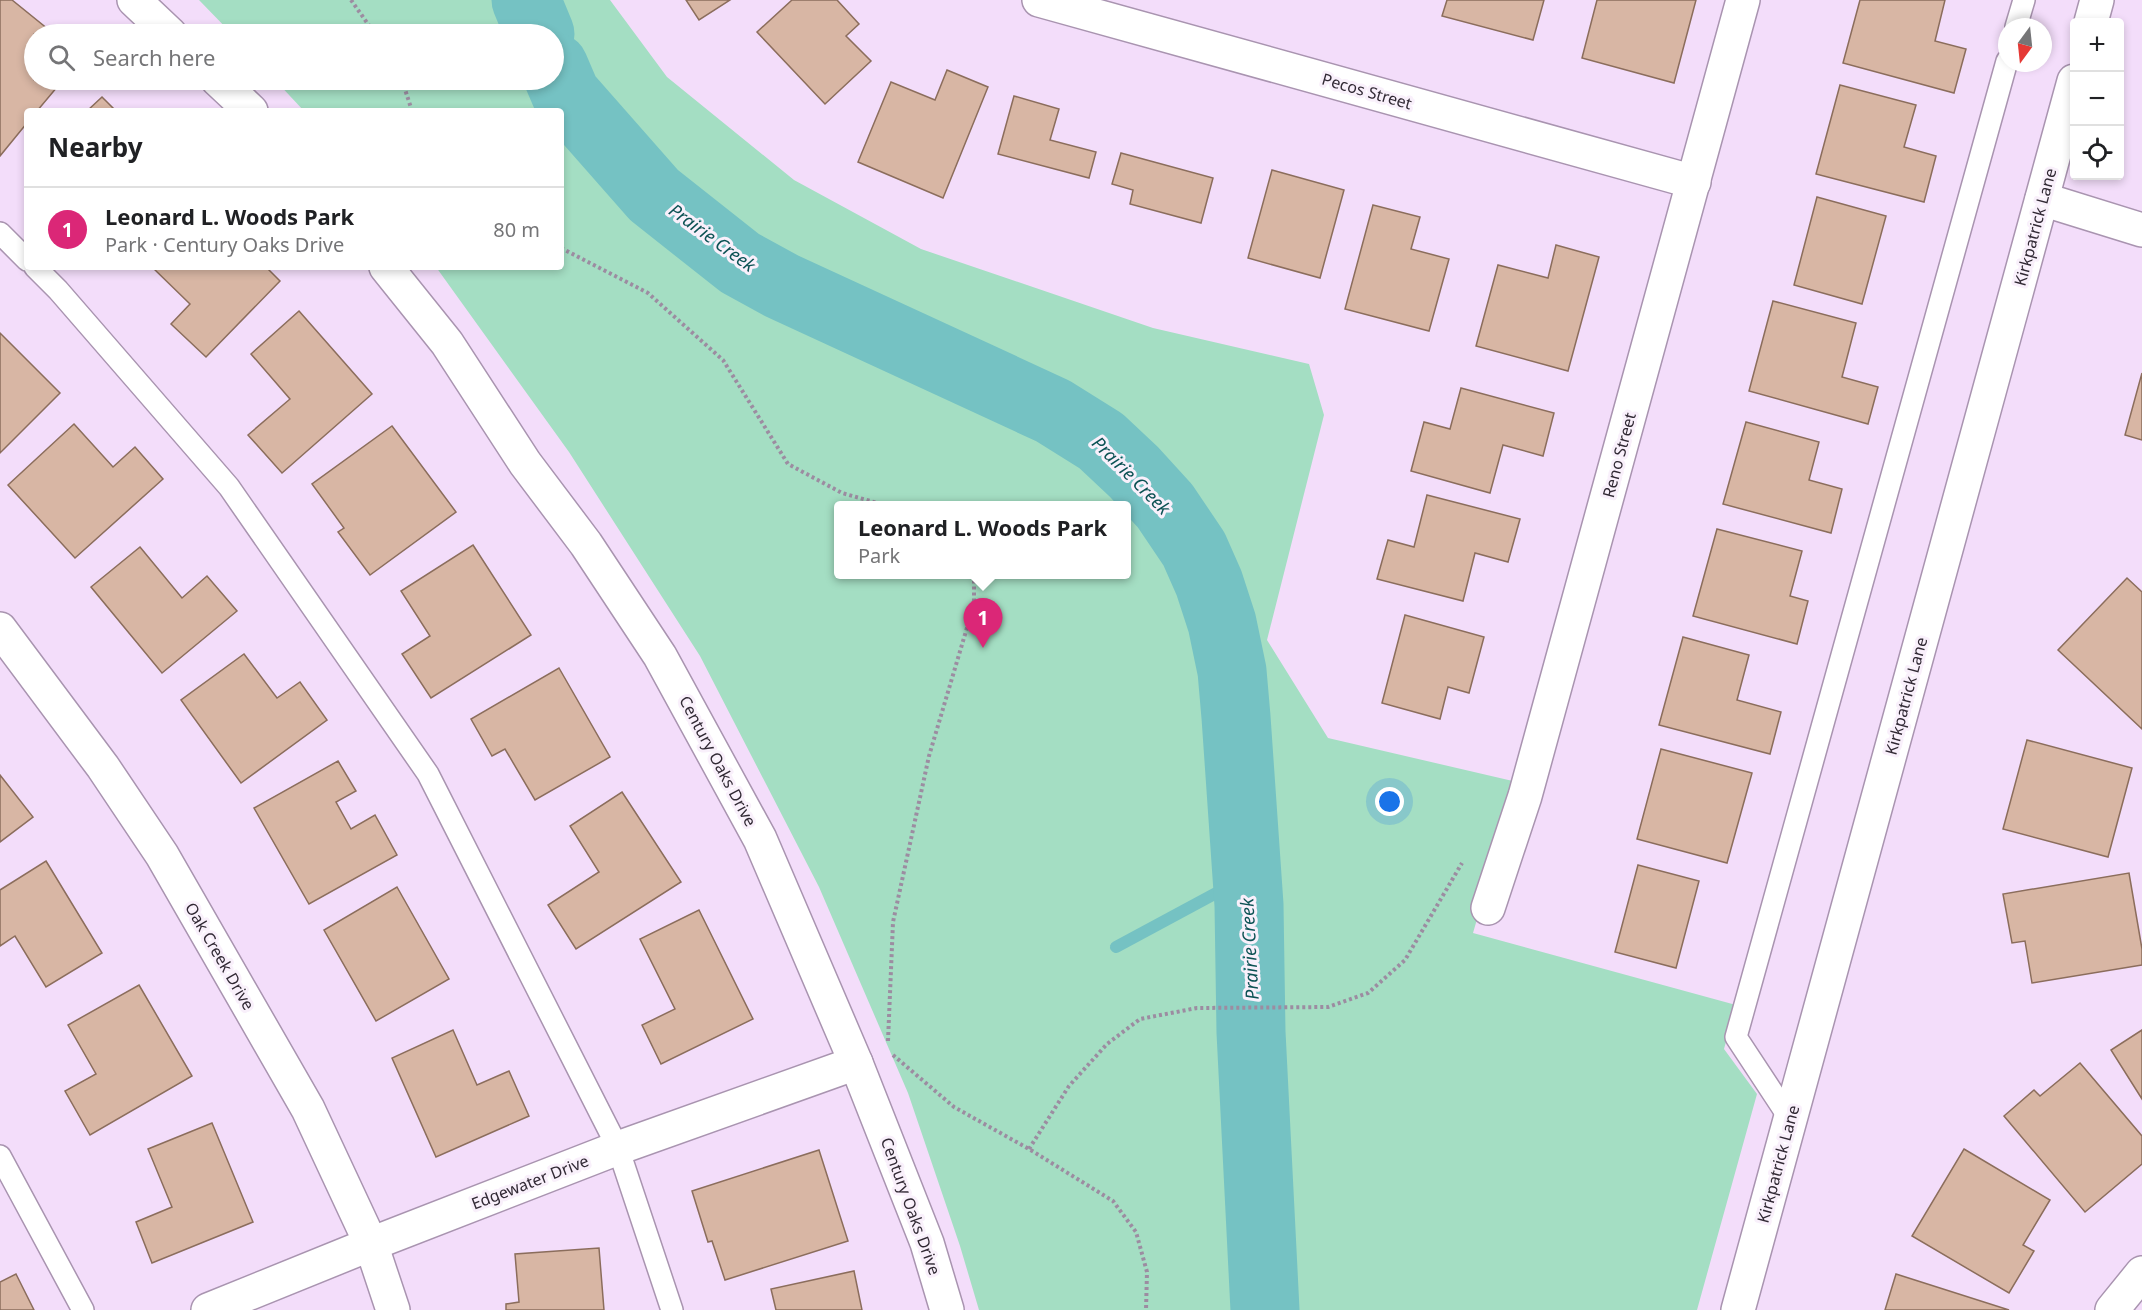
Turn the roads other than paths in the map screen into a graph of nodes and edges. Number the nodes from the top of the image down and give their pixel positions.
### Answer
1 (134, 0) edge
2 (1039, 0) edge
3 (1743, 0) edge
4 (2024, 0) edge
5 (2097, 0) edge
6 (2019, 18) edge
7 (2092, 18) edge
8 (159, 24) edge
9 (2004, 72) edge
10 (229, 90) edge
11 (2070, 96) edge
12 (248, 108) edge
13 (1694, 182) junction
14 (2042, 199) junction
15 (2142, 230) edge
16 (0, 233) edge
17 (24, 257) edge
18 (38, 270) edge
19 (388, 270) edge
20 (0, 629) edge
21 (1488, 908) dead end
22 (856, 1063) junction
23 (1790, 1119) junction
24 (618, 1148) junction
25 (0, 1156) edge
26 (371, 1244) junction
27 (2142, 1273) edge
28 (83, 1310) edge
29 (208, 1310) edge
30 (393, 1310) edge
31 (672, 1310) edge
32 (947, 1310) edge
33 (1738, 1310) edge
34 (2112, 1310) edge

1 - 8 street
2 - 13 street, Pecos Street
3 - 13 street, Reno Street
4 - 6 lane
5 - 7 street
9 - 23 lane
10 - 12 street
11 - 14 street, Kirkpatrick Lane
13 - 21 street, Reno Street
14 - 15 street
14 - 23 street, Kirkpatrick Lane
16 - 17 lane
18 - 24 lane
19 - 22 street, Century Oaks Drive
20 - 26 street, Oak Creek Drive
22 - 24 street, Edgewater Drive
22 - 32 street, Century Oaks Drive
23 - 33 street, Kirkpatrick Lane
24 - 26 street, Edgewater Drive
24 - 31 lane
25 - 28 lane
26 - 29 street, Edgewater Drive
26 - 30 street, Oak Creek Drive
27 - 34 street

